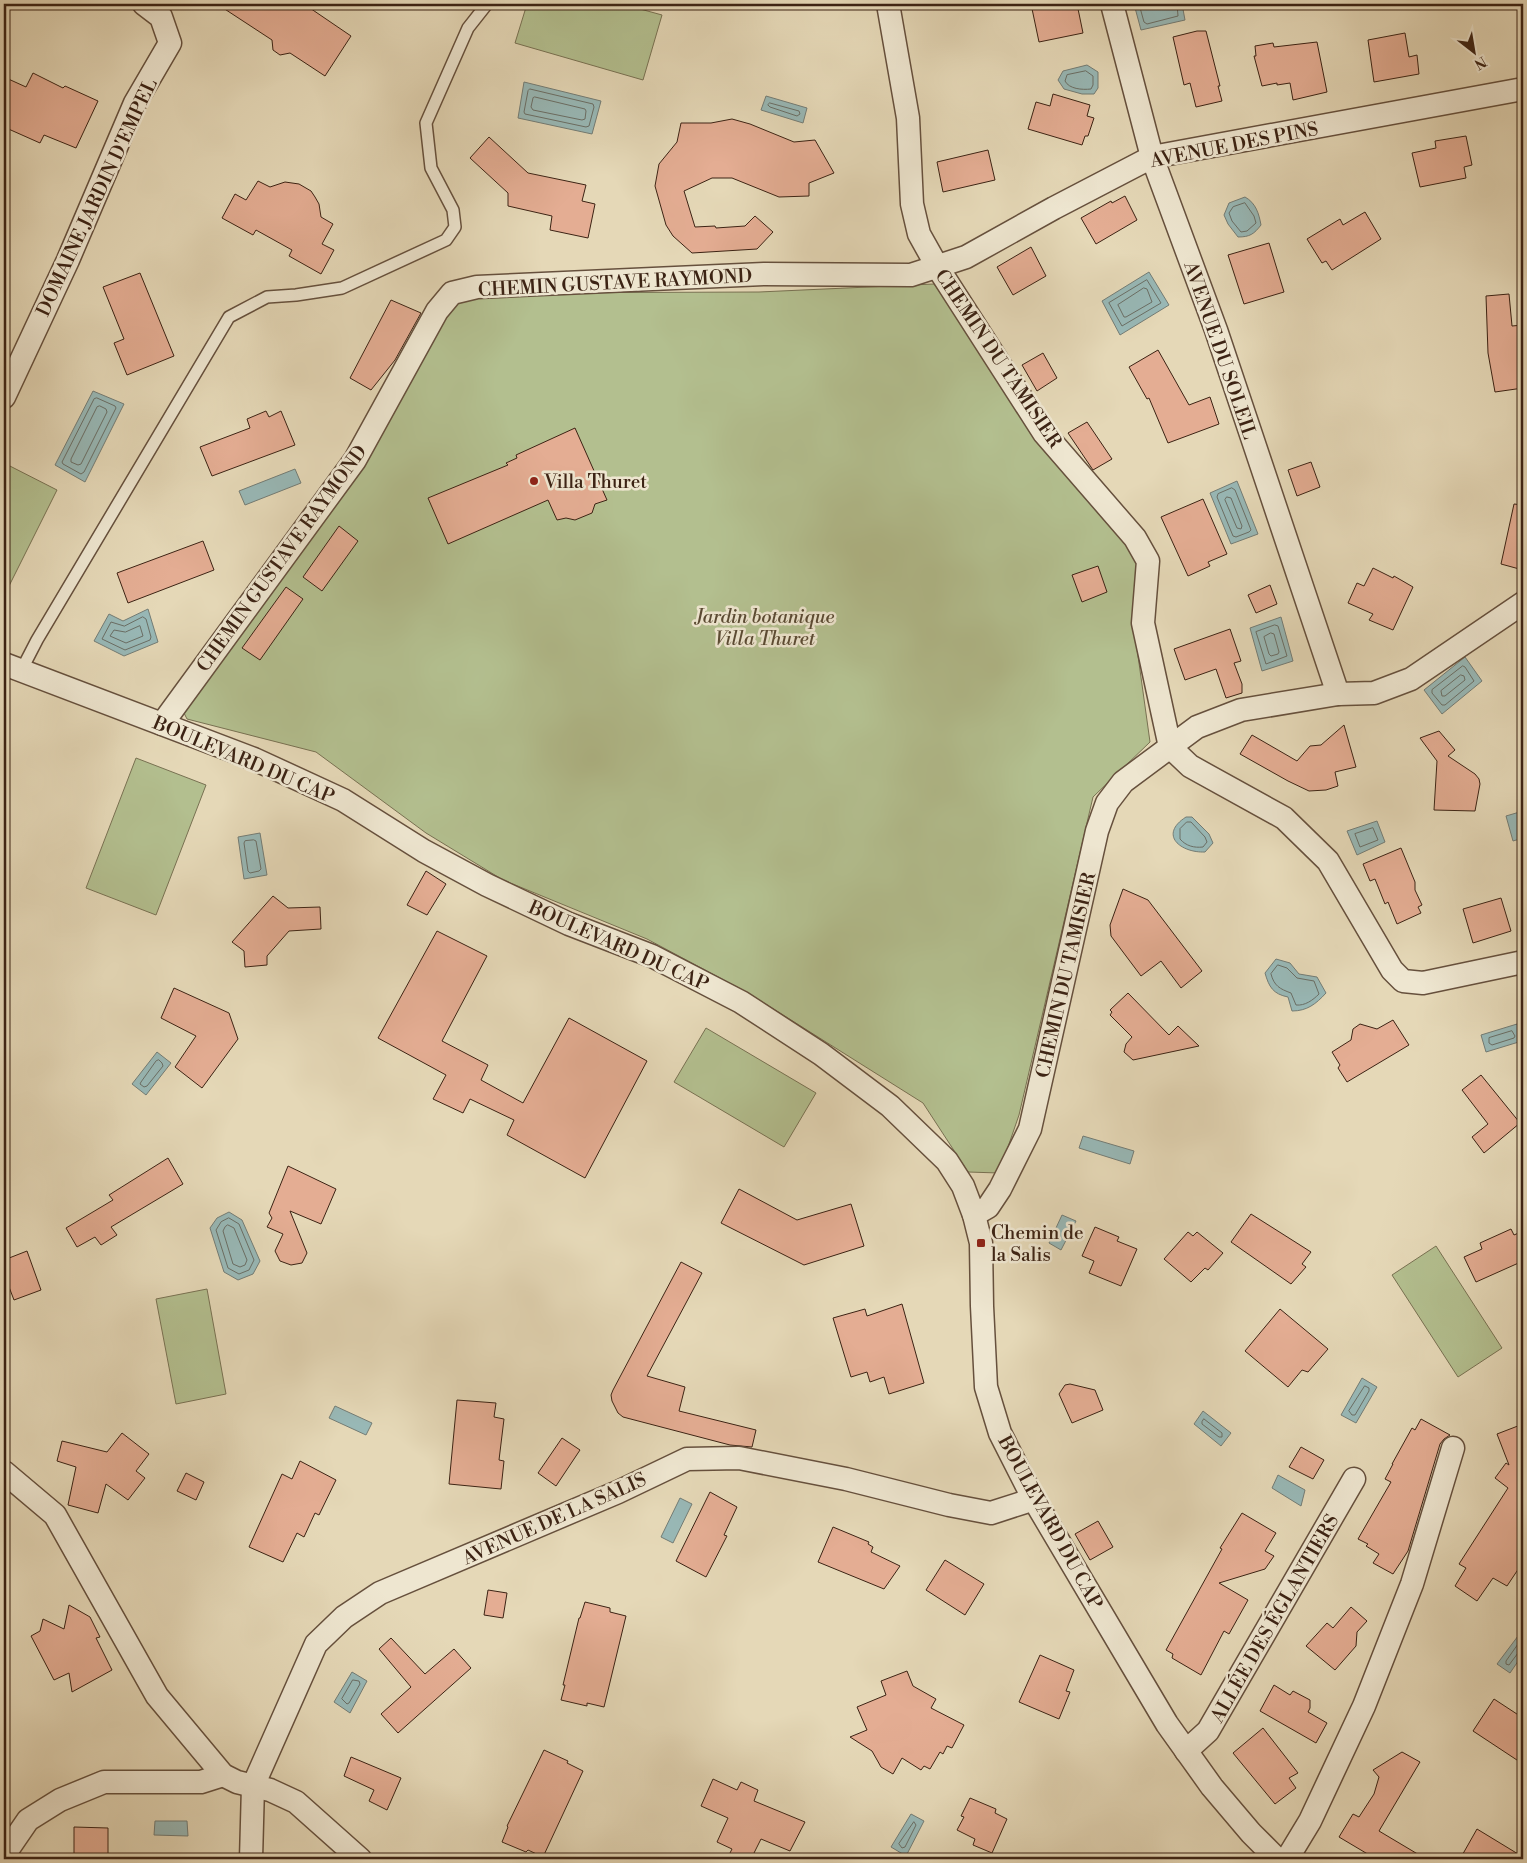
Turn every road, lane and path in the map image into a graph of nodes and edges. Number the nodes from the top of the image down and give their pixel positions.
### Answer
1 (144, 4) edge
2 (487, 4) edge
3 (888, 4) edge
4 (1112, 4) edge
5 (1523, 89) edge
6 (1152, 157) junction
7 (938, 268) junction
8 (4, 397) edge
9 (1523, 603) edge
10 (13, 668) edge
11 (1338, 694) junction
12 (162, 724) junction
13 (1170, 747) junction
14 (1523, 962) edge
15 (974, 1215) junction
16 (1452, 1448) dead end
17 (4, 1472) edge
18 (1354, 1478) dead end
19 (1033, 1498) junction
20 (1186, 1751) junction
21 (223, 1775) junction
22 (252, 1786) junction
23 (4, 1855) edge
24 (251, 1859) edge
25 (360, 1859) edge
26 (1277, 1859) edge
27 (1287, 1859) edge

1 - 8 street, DOMAINE JARDIN D'EMPEL
2 - 10 lane
3 - 7 street, CHEMIN DU TAMISIER
4 - 6 street, AVENUE DU SOLEIL
5 - 6 street, AVENUE DES PINS
6 - 7 street, AVENUE DES PINS
6 - 11 street, AVENUE DU SOLEIL
7 - 12 street, CHEMIN GUSTAVE RAYMOND
7 - 13 street, CHEMIN DU TAMISIER
9 - 11 street, CHEMIN DU TAMISIER
10 - 12 street, BOULEVARD DU CAP
11 - 13 street, CHEMIN DU TAMISIER
12 - 15 street, BOULEVARD DU CAP
13 - 14 street
13 - 15 street, CHEMIN DU TAMISIER
15 - 19 street, BOULEVARD DU CAP
16 - 27 street
17 - 21 street
18 - 20 street, ALLÉE DES ÉGLANTIERS
19 - 20 street, BOULEVARD DU CAP
19 - 22 street, AVENUE DE LA SALIS
20 - 26 street, BOULEVARD DU CAP
21 - 22 street
21 - 23 street
22 - 24 street, AVENUE DE LA SALIS
22 - 25 street

